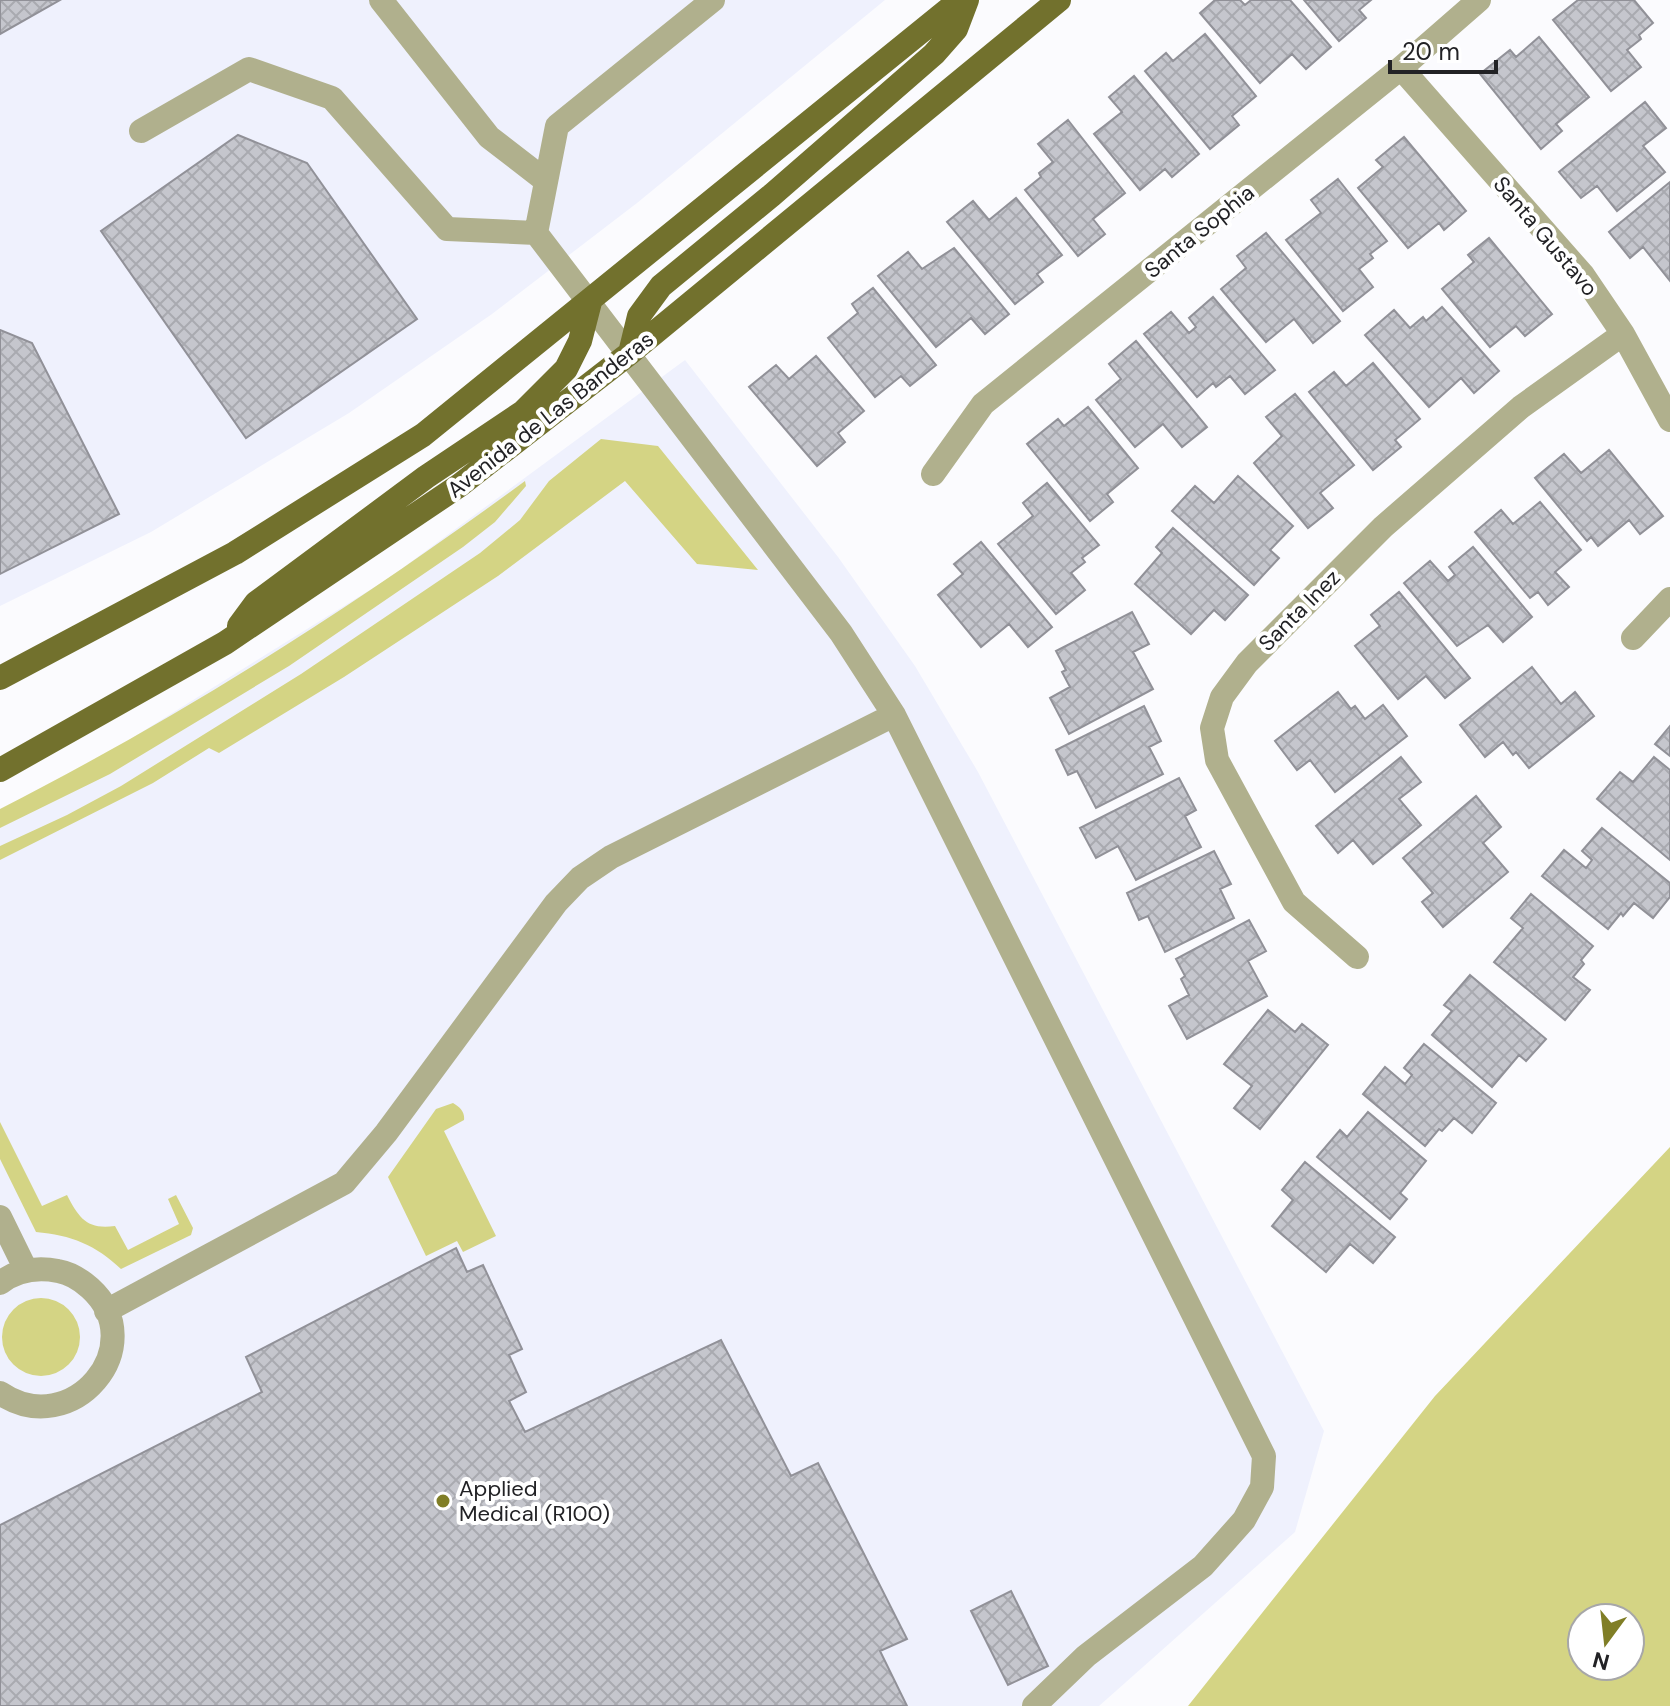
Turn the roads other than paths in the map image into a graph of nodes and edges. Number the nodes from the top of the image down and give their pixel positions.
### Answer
1 (381, 0) edge
2 (713, 0) edge
3 (960, 0) edge
4 (967, 0) edge
5 (1059, 0) edge
6 (1479, 0) edge
7 (1401, 68) junction
8 (141, 131) dead end
9 (546, 181) junction
10 (536, 233) junction
11 (590, 302) junction
12 (1623, 334) junction
13 (630, 353) junction
14 (1670, 420) edge
15 (933, 474) dead end
16 (1670, 599) edge
17 (1633, 638) dead end
18 (225, 643) junction
19 (0, 678) edge
20 (894, 715) junction
21 (0, 770) edge
22 (1357, 957) dead end
23 (0, 1217) edge
24 (26, 1270) junction
25 (0, 1283) edge
26 (106, 1311) junction
27 (0, 1393) edge
28 (1034, 1706) edge

1 - 9 street
2 - 9 street
3 - 11 main road
4 - 13 main road
5 - 13 main road, Avenida de Las Banderas
6 - 7 street, Santa Sophia
7 - 12 street, Santa Gustavo
7 - 15 street, Santa Sophia
8 - 10 street
9 - 10 street
10 - 11 street
11 - 13 street
11 - 18 main road
11 - 19 main road
12 - 14 street, Santa Gustavo
12 - 22 street, Santa Inez
13 - 18 main road, Avenida de Las Banderas
13 - 20 street
16 - 17 street
18 - 21 main road, Avenida de Las Banderas
20 - 26 street
20 - 28 street
23 - 24 street
24 - 25 street
24 - 26 street
26 - 27 street

